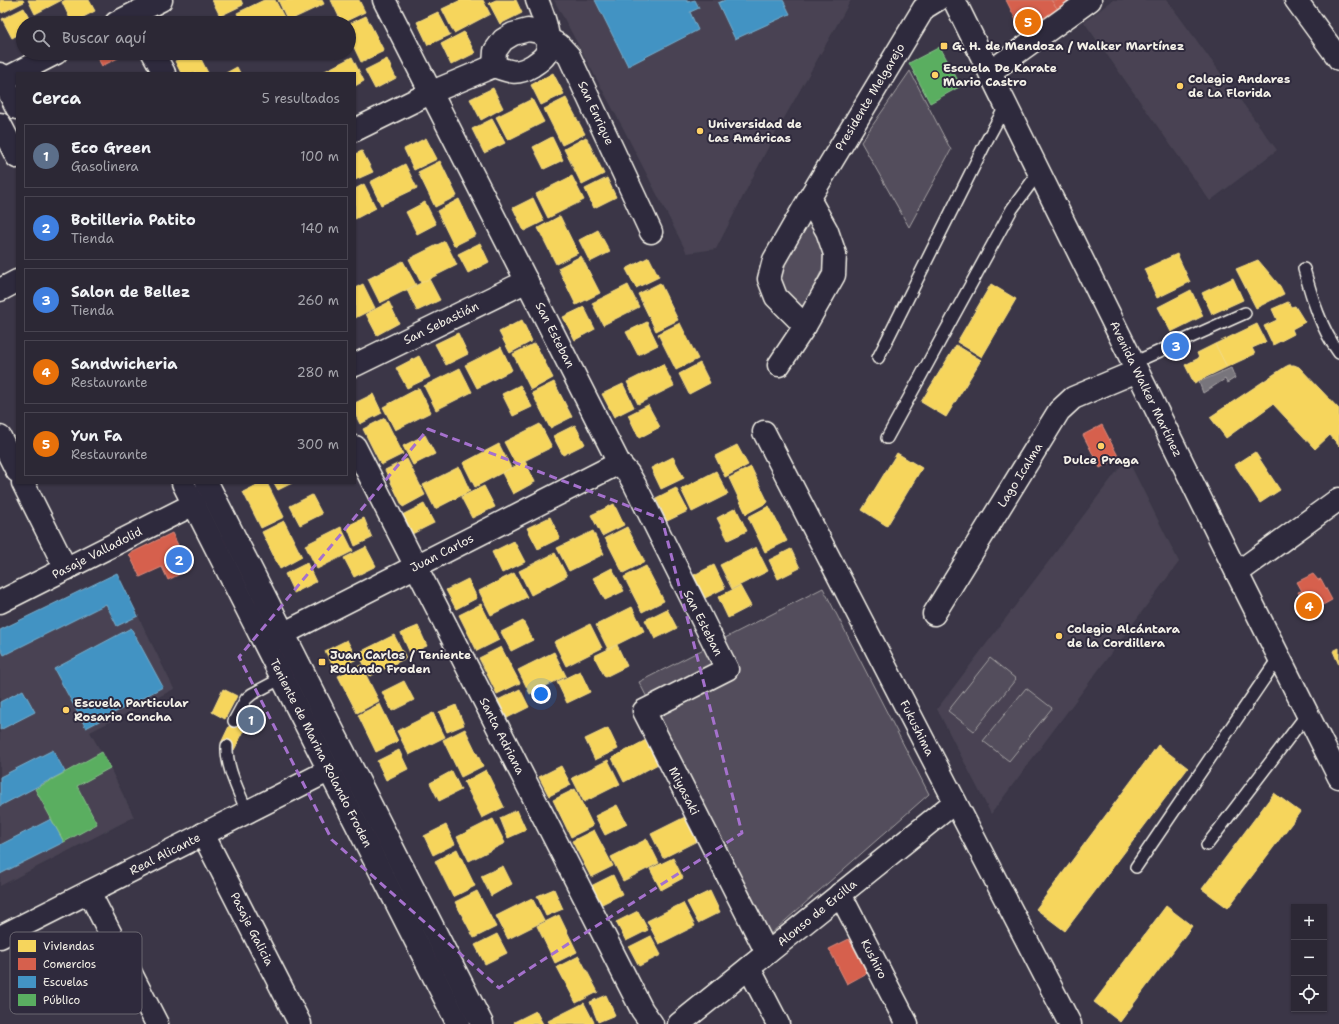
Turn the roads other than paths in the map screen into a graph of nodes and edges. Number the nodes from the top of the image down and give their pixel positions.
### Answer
1 (161, 0) edge
2 (384, 0) edge
3 (537, 0) edge
4 (937, 0) edge
5 (954, 0) edge
6 (1090, 0) edge
7 (1296, 0) edge
8 (128, 15) edge
9 (548, 39) junction
10 (1339, 59) edge
11 (41, 60) edge
12 (158, 60) edge
13 (494, 66) junction
14 (164, 72) edge
15 (990, 72) junction
16 (1, 79) edge
17 (432, 92) junction
18 (1006, 105) junction
19 (16, 106) edge
20 (0, 124) edge
21 (356, 130) edge
22 (16, 155) edge
23 (1039, 172) junction
24 (809, 199) junction
25 (651, 232) dead end
26 (1304, 269) dead end
27 (527, 281) junction
28 (16, 282) edge
29 (0, 290) edge
30 (1245, 313) dead end
31 (805, 326) junction
32 (1339, 353) edge
33 (878, 358) dead end
34 (356, 365) edge
35 (779, 365) dead end
36 (1135, 367) junction
37 (764, 432) dead end
38 (0, 437) edge
39 (887, 438) dead end
40 (356, 449) edge
41 (619, 463) junction
42 (16, 469) edge
43 (24, 484) edge
44 (184, 484) edge
45 (207, 484) edge
46 (1339, 499) edge
47 (194, 504) junction
48 (416, 566) junction
49 (66, 569) junction
50 (1237, 573) junction
51 (0, 602) edge
52 (934, 614) dead end
53 (274, 638) junction
54 (1279, 656) junction
55 (727, 669) joint
56 (282, 678) junction
57 (1308, 714) junction
58 (234, 721) dead end
59 (227, 746) dead end
60 (330, 770) junction
61 (1339, 777) edge
62 (955, 802) junction
63 (247, 812) junction
64 (203, 834) junction
65 (1206, 845) dead end
66 (1136, 868) dead end
67 (89, 892) junction
68 (840, 894) junction
69 (110, 932) edge
70 (0, 937) edge
71 (767, 953) junction
72 (749, 968) junction
73 (142, 995) edge
74 (157, 1024) edge
75 (300, 1024) edge
76 (458, 1024) edge
77 (482, 1024) edge
78 (652, 1024) edge
79 (679, 1024) edge
80 (778, 1024) edge
81 (907, 1024) edge
82 (1070, 1024) edge

1 - 8 street
2 - 17 street, San Esteban
3 - 9 street
4 - 24 street, Presidente Melgarejo
5 - 15 street, Avenida Walker Martínez
6 - 15 street
7 - 10 street
9 - 13 street
9 - 13 street
9 - 25 street, San Enrique
11 - 16 street
12 - 14 street
13 - 17 street
15 - 18 street, Avenida Walker Martínez
16 - 19 street
17 - 21 street
17 - 27 street, San Esteban
18 - 23 street, Avenida Walker Martínez
18 - 33 lane
20 - 22 street
23 - 36 street, Avenida Walker Martínez
23 - 39 lane
24 - 31 street
24 - 31 street, Presidente Melgarejo
26 - 32 lane
27 - 34 street, San Sebastián
27 - 41 street, San Esteban
28 - 29 street
30 - 36 lane
31 - 35 street
36 - 50 street, Avenida Walker Martínez
36 - 52 street, Lago Icalma
37 - 62 street, Fukushima
38 - 42 street
40 - 48 street, Santa Adriana
41 - 48 street, Juan Carlos
41 - 55 street, San Esteban
43 - 49 street
44 - 47 street, Teniente de Marina Rolando Froden
45 - 53 street, Teniente de Marina Rolando Froden
46 - 50 street
47 - 49 street, Pasaje Valladolid
47 - 53 street, Teniente de Marina Rolando Froden
48 - 53 street, Juan Carlos
48 - 78 street, Santa Adriana
49 - 51 street, Pasaje Valladolid
50 - 54 street, Avenida Walker Martínez
53 - 56 street, Teniente de Marina Rolando Froden
53 - 77 street, Teniente de Marina Rolando Froden
54 - 57 street, Avenida Walker Martínez
54 - 66 lane
55 - 71 street, Miyasaki
56 - 58 lane
56 - 60 street, Teniente de Marina Rolando Froden
57 - 61 street, Avenida Walker Martínez
57 - 65 lane
59 - 63 lane
60 - 63 street, Real Alicante
60 - 76 street, Teniente de Marina Rolando Froden
62 - 68 street, Alonso de Ercilla
62 - 82 street, Fukushima
63 - 64 street, Real Alicante
64 - 67 street, Real Alicante
64 - 75 street, Pasaje Galicia
67 - 69 street
67 - 70 street, Real Alicante
68 - 71 street, Alonso de Ercilla
68 - 81 street, Kushiro
71 - 72 street, Alonso de Ercilla
72 - 79 street, Alonso de Ercilla
72 - 80 street
73 - 74 street

